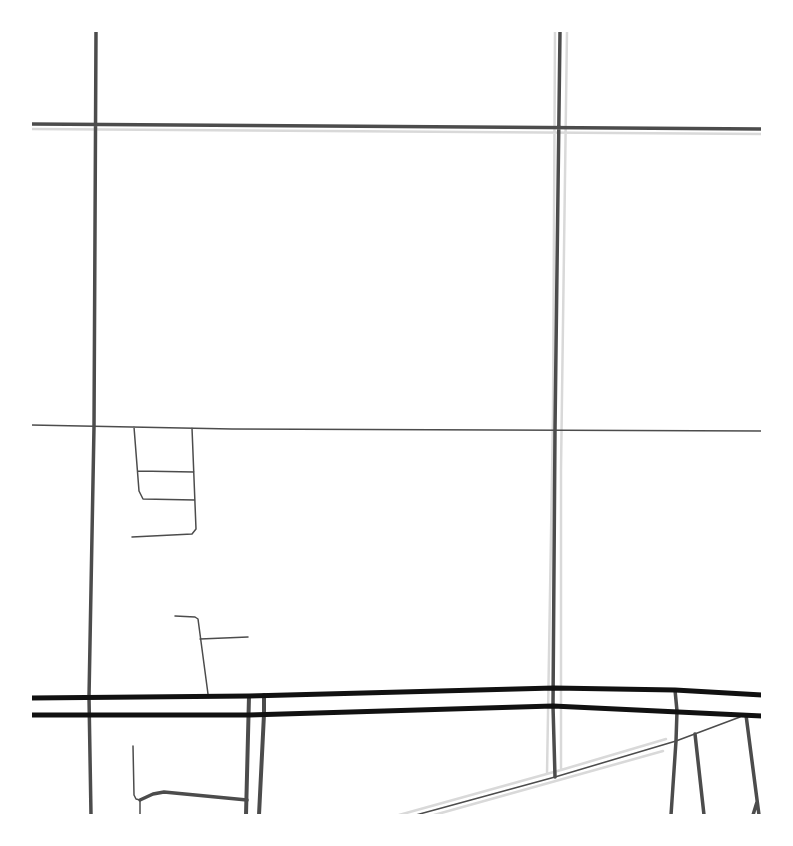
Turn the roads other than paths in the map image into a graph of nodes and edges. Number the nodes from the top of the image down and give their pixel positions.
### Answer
1 (96, 31) edge
2 (560, 31) edge
3 (31, 124) edge
4 (96, 124) junction
5 (560, 128) junction
6 (762, 129) edge
7 (31, 426) edge
8 (134, 426) junction
9 (94, 427) junction
10 (192, 428) junction
11 (555, 430) junction
12 (762, 431) edge
13 (138, 471) junction
14 (194, 472) junction
15 (195, 500) junction
16 (132, 537) dead end
17 (174, 616) dead end
18 (248, 637) dead end
19 (200, 639) junction
20 (554, 688) junction
21 (676, 690) junction
22 (264, 695) junction
23 (762, 695) edge
24 (208, 696) junction
25 (250, 696) junction
26 (89, 697) junction
27 (31, 698) edge
28 (553, 706) junction
29 (677, 711) junction
30 (264, 714) junction
31 (31, 715) edge
32 (89, 715) junction
33 (249, 715) junction
34 (746, 715) junction
35 (762, 716) edge
36 (695, 734) junction
37 (676, 741) junction
38 (134, 746) dead end
39 (555, 777) junction
40 (140, 800) junction
41 (247, 800) junction
42 (758, 801) junction
43 (91, 815) edge
44 (140, 815) edge
45 (246, 815) edge
46 (259, 815) edge
47 (416, 815) edge
48 (671, 815) edge
49 (704, 815) edge
50 (752, 815) edge
51 (759, 815) edge

1 - 4 street
2 - 5 street
3 - 4 street
4 - 5 street
4 - 9 street
5 - 6 street
5 - 11 street
7 - 9 lane
8 - 9 lane
8 - 10 lane
8 - 13 lane
9 - 26 street
10 - 11 lane
10 - 14 lane
11 - 12 lane
11 - 20 street
13 - 14 lane
13 - 15 lane
14 - 15 lane
15 - 16 lane
17 - 19 lane
18 - 19 lane
19 - 24 lane
20 - 21 main road
20 - 22 main road
20 - 28 street
21 - 23 main road
21 - 29 street
22 - 25 main road
22 - 30 street
24 - 25 main road
24 - 26 main road
25 - 33 street
26 - 27 main road
26 - 32 street
28 - 29 main road
28 - 30 main road
28 - 39 street
29 - 34 main road
29 - 37 street
30 - 33 main road
30 - 46 street
31 - 32 main road
32 - 33 main road
32 - 43 street
33 - 41 street
34 - 35 main road
34 - 36 lane
34 - 42 street
36 - 37 lane
36 - 49 street
37 - 39 lane
37 - 48 street
38 - 40 lane
39 - 47 lane
40 - 41 street
40 - 44 lane
41 - 45 street
42 - 50 street
42 - 51 street

